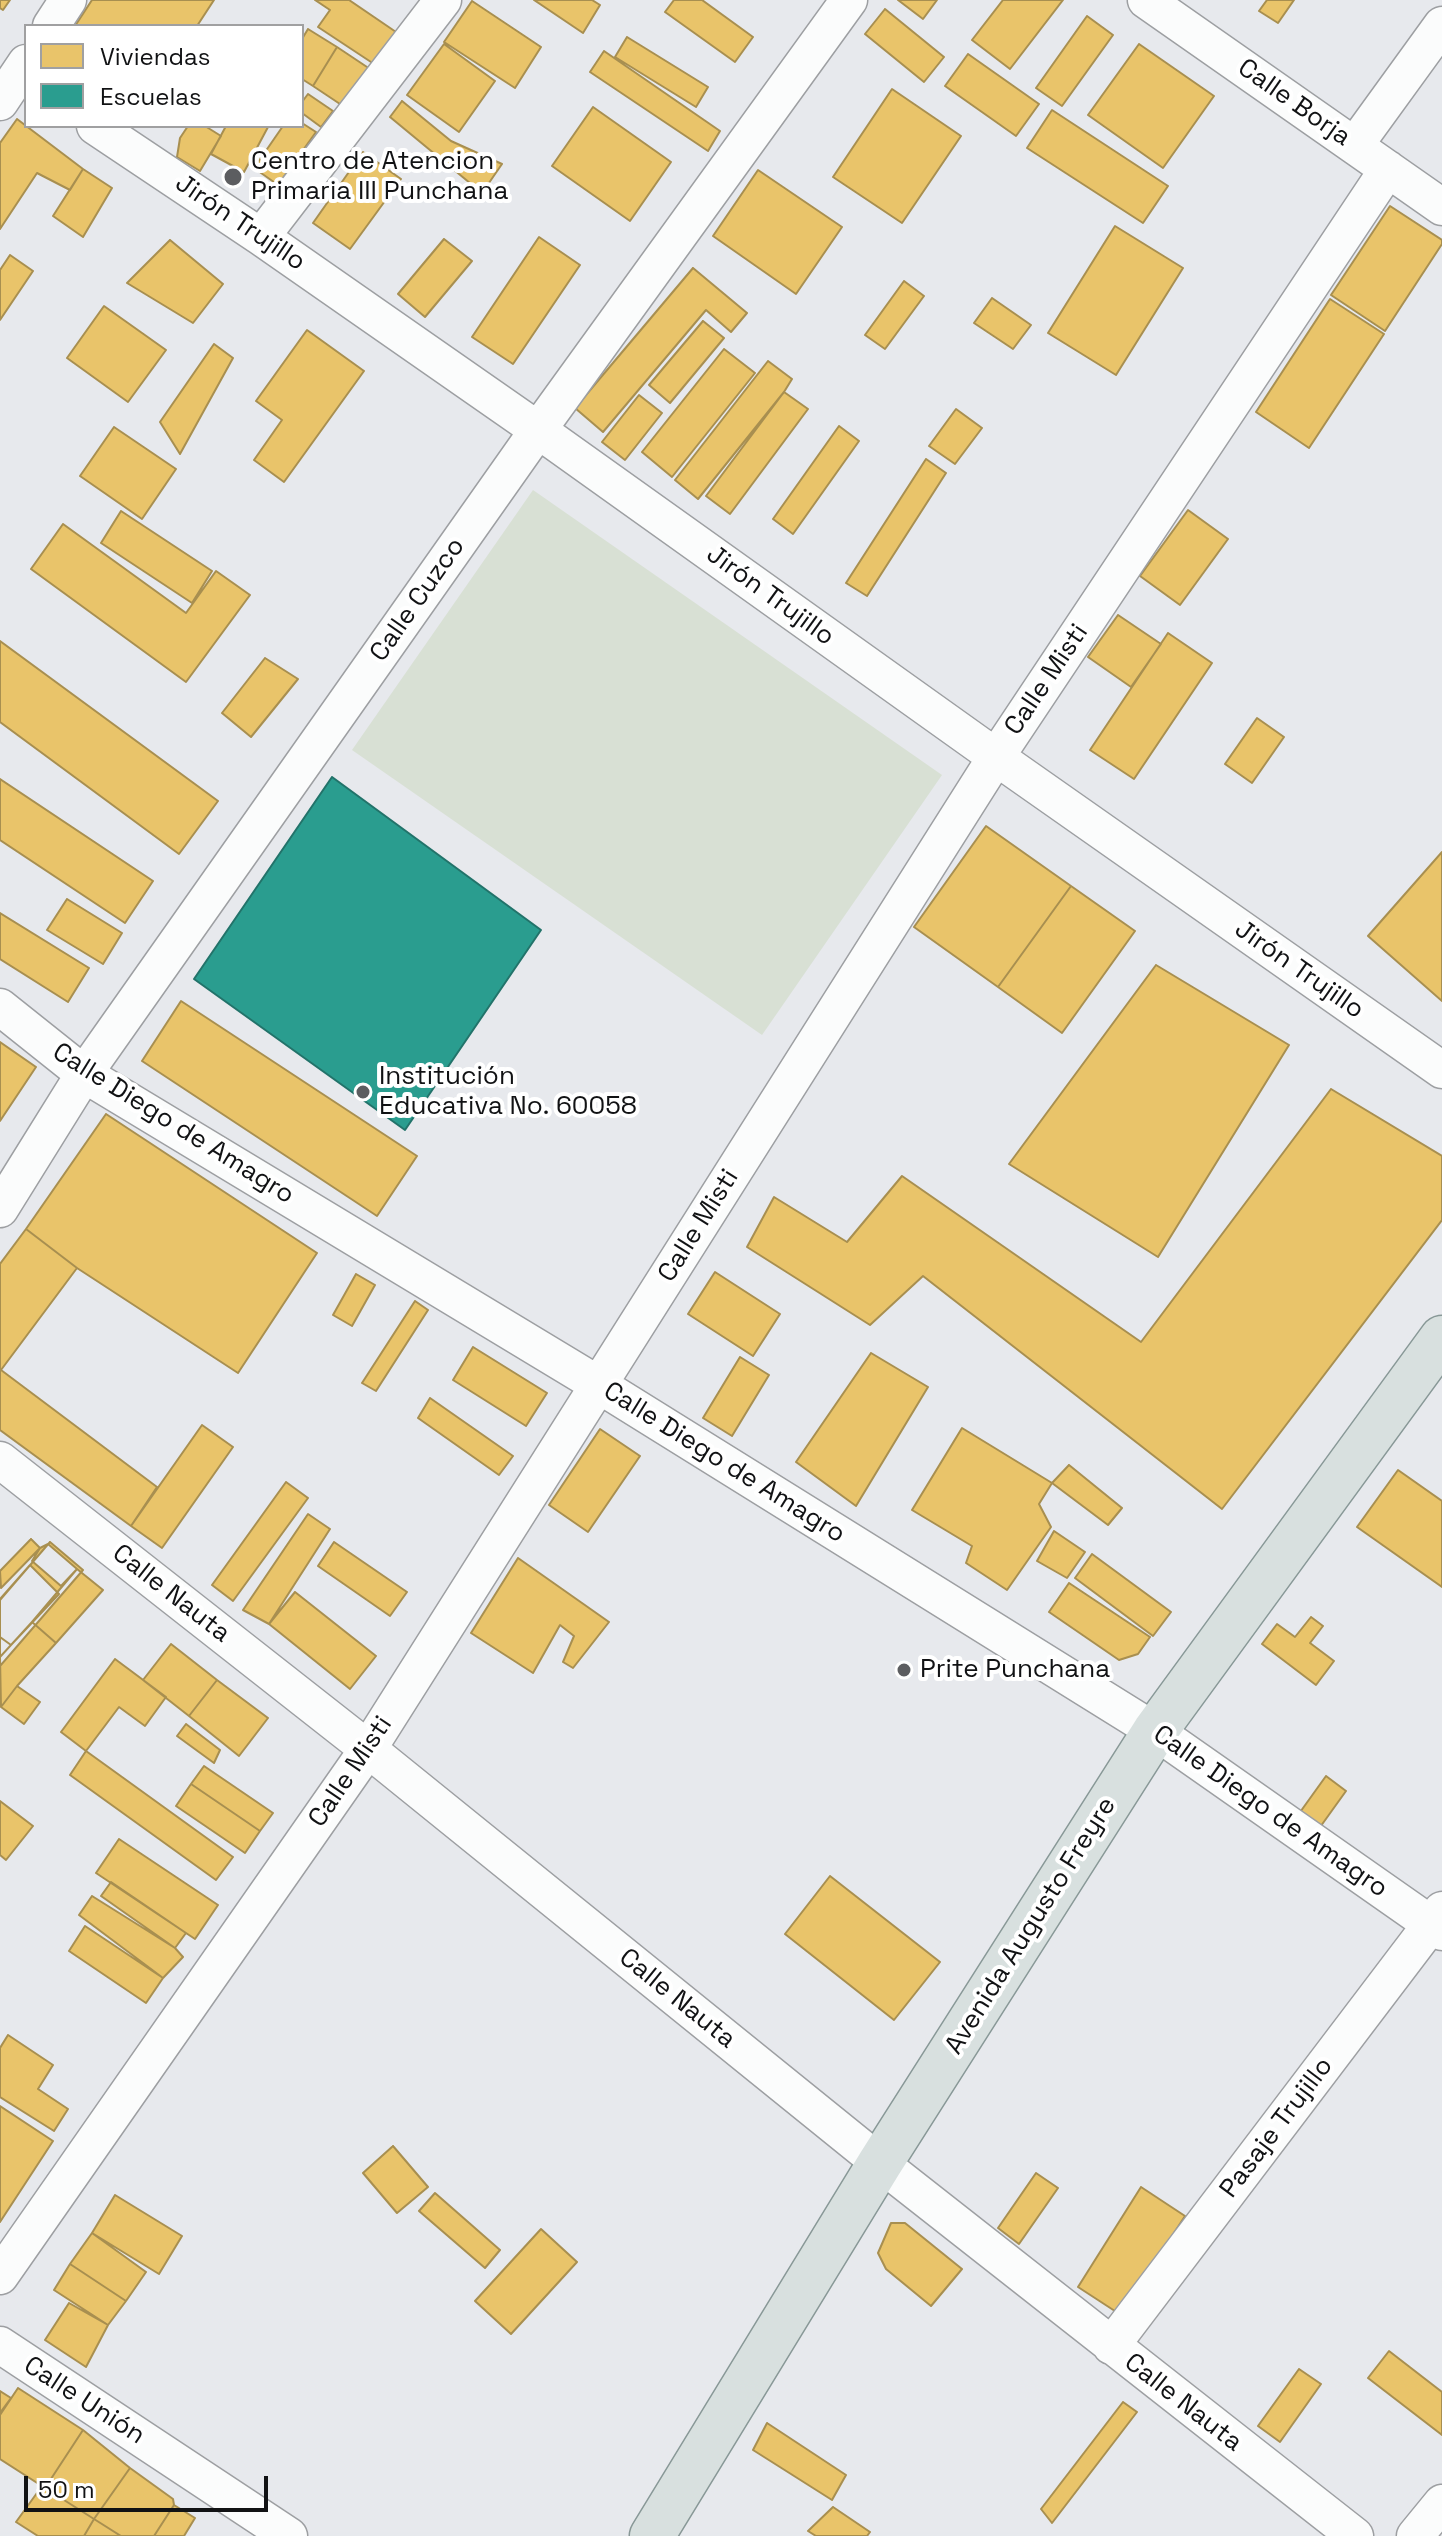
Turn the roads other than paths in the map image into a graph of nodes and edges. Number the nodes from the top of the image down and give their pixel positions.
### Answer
1 (68, 0) edge
2 (443, 0) edge
3 (849, 0) edge
4 (1146, 0) edge
5 (52, 24) edge
6 (1442, 25) edge
7 (98, 128) edge
8 (1355, 145) junction
9 (1388, 169) junction
10 (1442, 207) edge
11 (261, 237) junction
12 (538, 430) junction
13 (996, 757) junction
14 (0, 1007) edge
15 (1442, 1070) edge
16 (84, 1074) junction
17 (0, 1209) edge
18 (1442, 1338) edge
19 (599, 1385) junction
20 (0, 1460) edge
21 (1155, 1731) junction
22 (368, 1749) junction
23 (1439, 1922) edge
24 (880, 2163) junction
25 (0, 2276) edge
26 (0, 2345) edge
27 (1111, 2346) junction
28 (1442, 2503) edge
29 (289, 2536) edge
30 (652, 2536) edge
31 (1355, 2536) edge
32 (1415, 2536) edge

1 - 5 street
2 - 11 street
3 - 12 street, Calle Cuzco
4 - 8 street, Calle Borja
6 - 8 street
7 - 11 street, Jirón Trujillo
8 - 9 street, Calle Borja
9 - 10 street, Calle Borja
9 - 13 street, Calle Misti
11 - 12 street, Jirón Trujillo
12 - 13 street, Jirón Trujillo
12 - 16 street, Calle Cuzco
13 - 15 street, Jirón Trujillo
13 - 19 street, Calle Misti
14 - 16 street, Calle Diego de Amagro
16 - 17 street, Calle Cuzco
16 - 19 street, Calle Diego de Amagro
18 - 21 main road, Avenida Augusto Freyre
19 - 21 street, Calle Diego de Amagro
19 - 22 street, Calle Misti
20 - 22 street, Calle Nauta
21 - 23 street, Calle Diego de Amagro
21 - 24 main road, Avenida Augusto Freyre
22 - 24 street, Calle Nauta
22 - 25 street, Calle Misti
23 - 27 street, Pasaje Trujillo
24 - 27 street, Calle Nauta
24 - 30 main road, Avenida Augusto Freyre
26 - 29 street, Calle Unión
27 - 31 street, Calle Nauta
28 - 32 street

